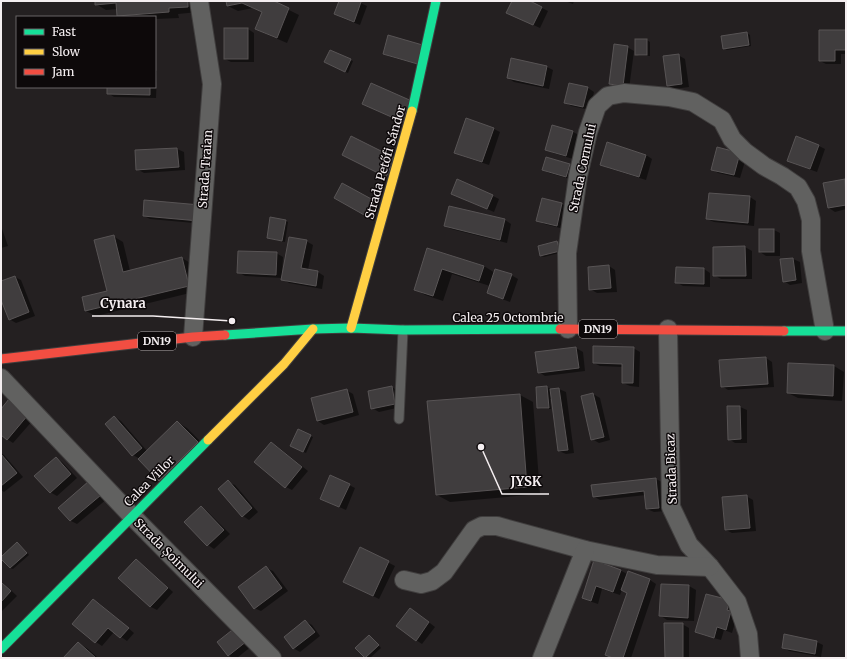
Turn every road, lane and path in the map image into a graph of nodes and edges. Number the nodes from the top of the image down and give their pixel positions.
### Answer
1 (199, 1) edge
2 (436, 1) edge
3 (351, 328) junction
4 (313, 329) junction
5 (568, 329) junction
6 (403, 330) junction
7 (668, 330) junction
8 (825, 331) junction
9 (846, 331) edge
10 (193, 337) junction
11 (1, 359) edge
12 (1, 378) edge
13 (399, 419) dead end
14 (132, 516) junction
15 (585, 550) junction
16 (710, 567) junction
17 (404, 580) dead end
18 (1, 649) edge
19 (272, 658) edge
20 (542, 658) edge
21 (750, 658) edge

1 - 10 street, Strada Traian
2 - 3 main road, Strada Petőfi Sándor
3 - 4 main road, Calea 25 Octombrie / DN19
3 - 6 main road, Calea 25 Octombrie / DN19
4 - 10 main road, DN19
4 - 14 main road, Calea Viilor
5 - 6 main road, Calea 25 Octombrie / DN19
5 - 7 main road, Calea 25 Octombrie / DN19
5 - 8 street, Strada Cornului
6 - 13 lane
7 - 8 main road, Calea 25 Octombrie / DN19
7 - 16 street, Strada Bicaz
8 - 9 main road, Calea 25 Octombrie / DN19
10 - 11 main road, DN19
12 - 14 street, Strada Șoimului
14 - 18 main road, Calea Viilor
14 - 19 street, Strada Șoimului
15 - 16 street
15 - 17 street
15 - 20 street
16 - 21 street, Strada Bicaz

